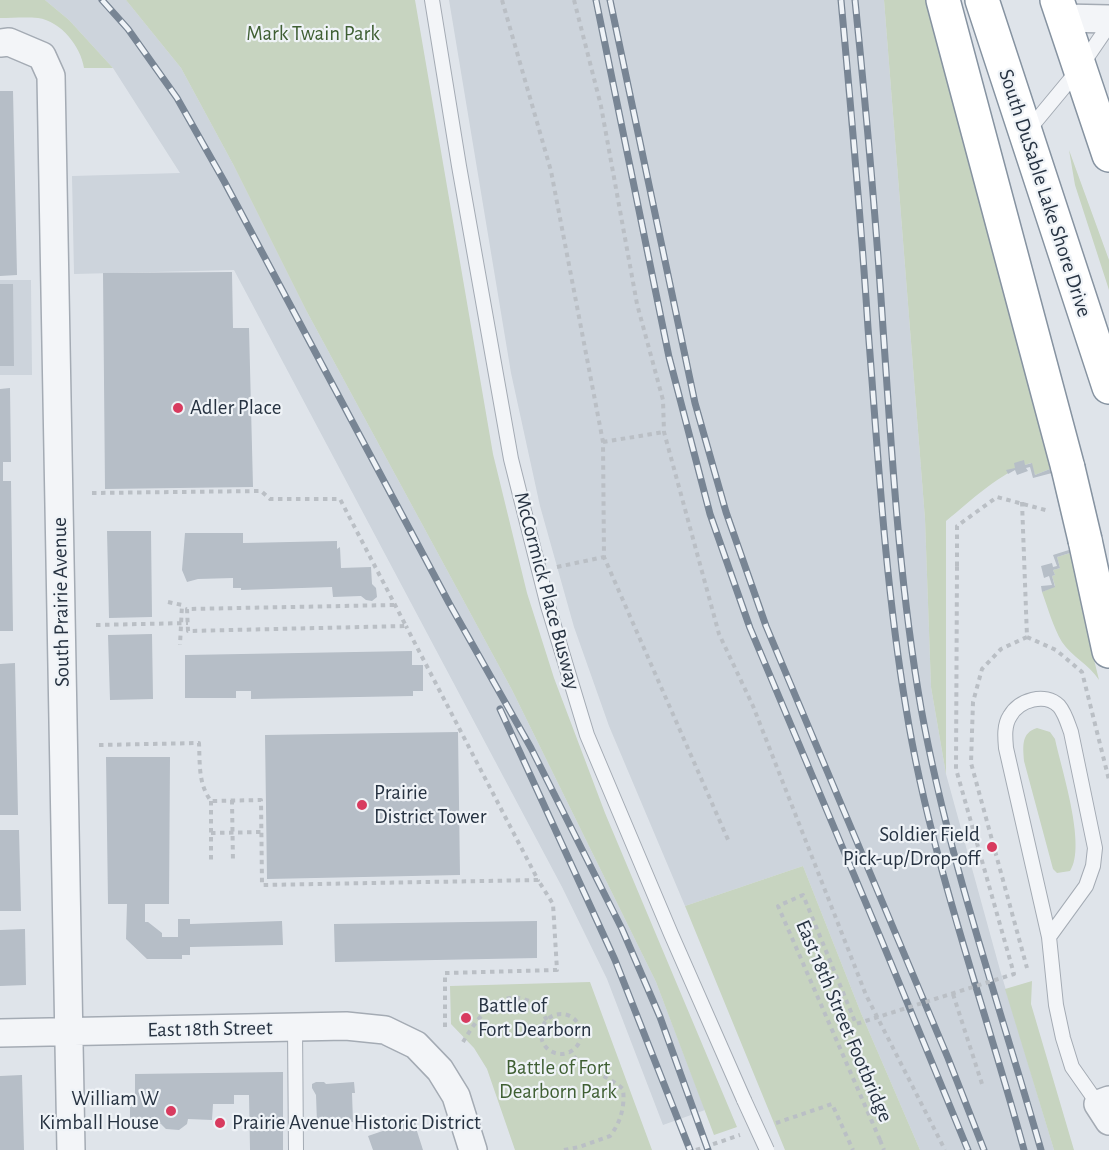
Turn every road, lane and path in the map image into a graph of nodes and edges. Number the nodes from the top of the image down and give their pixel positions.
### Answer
1 (432, 0) edge
2 (502, 0) edge
3 (574, 0) edge
4 (943, 0) edge
5 (982, 0) edge
6 (1060, 9) edge
7 (1109, 19) edge
8 (1109, 25) edge
9 (0, 43) edge
10 (1079, 69) junction
11 (1025, 134) junction
12 (1109, 155) edge
13 (1109, 387) edge
14 (664, 432) junction
15 (603, 442) junction
16 (92, 493) dead end
17 (604, 557) junction
18 (539, 571) junction
19 (168, 602) dead end
20 (394, 605) junction
21 (185, 623) junction
22 (96, 625) dead end
23 (405, 626) junction
24 (1027, 637) junction
25 (180, 645) dead end
26 (1109, 651) edge
27 (99, 745) dead end
28 (1109, 780) edge
29 (232, 800) junction
30 (211, 801) junction
31 (211, 832) junction
32 (233, 832) junction
33 (261, 832) junction
34 (729, 842) dead end
35 (211, 862) dead end
36 (233, 863) dead end
37 (538, 880) junction
38 (1049, 937) junction
39 (1027, 968) dead end
40 (952, 994) junction
41 (547, 1020) junction
42 (295, 1027) junction
43 (446, 1027) dead end
44 (69, 1031) junction
45 (0, 1033) edge
46 (463, 1042) dead end
47 (570, 1052) junction
48 (983, 1087) dead end
49 (832, 1104) dead end
50 (1105, 1108) edge
51 (71, 1150) edge
52 (296, 1150) edge
53 (473, 1150) edge
54 (564, 1150) edge
55 (767, 1150) edge
56 (853, 1150) edge
57 (884, 1150) edge
58 (945, 1150) edge

1 - 18 lane, McCormick Place Busway
2 - 15 path
3 - 14 path
4 - 26 highway, bridge
5 - 11 highway, South DuSable Lake Shore Drive
6 - 7 street
6 - 10 highway
8 - 10 lane
9 - 44 street, South Prairie Avenue
10 - 11 lane
10 - 12 highway
11 - 13 highway, South DuSable Lake Shore Drive
14 - 15 path
14 - 58 path
15 - 17 path
16 - 20 path
17 - 18 path
17 - 34 path
18 - 55 lane, McCormick Place Busway, bridge
19 - 21 path
20 - 21 path
20 - 23 path
21 - 22 path
21 - 23 path
21 - 25 path
23 - 37 path
24 - 28 path
24 - 39 path
24 - 40 path, East 18th Street Footbridge, bridge
27 - 30 path
29 - 30 path
29 - 32 path
29 - 33 path
30 - 31 path
31 - 32 path
31 - 35 path
32 - 33 path
32 - 36 path
33 - 37 path
37 - 43 path
38 - 38 lane
38 - 50 lane
40 - 48 path
40 - 57 path, East 18th Street Footbridge, bridge
41 - 46 path
41 - 47 path
41 - 47 path
42 - 44 street, East 18th Street
42 - 52 lane
42 - 53 street, East 18th Street
44 - 45 street, East 18th Street
44 - 51 street, South Prairie Avenue
47 - 54 path
49 - 56 path

